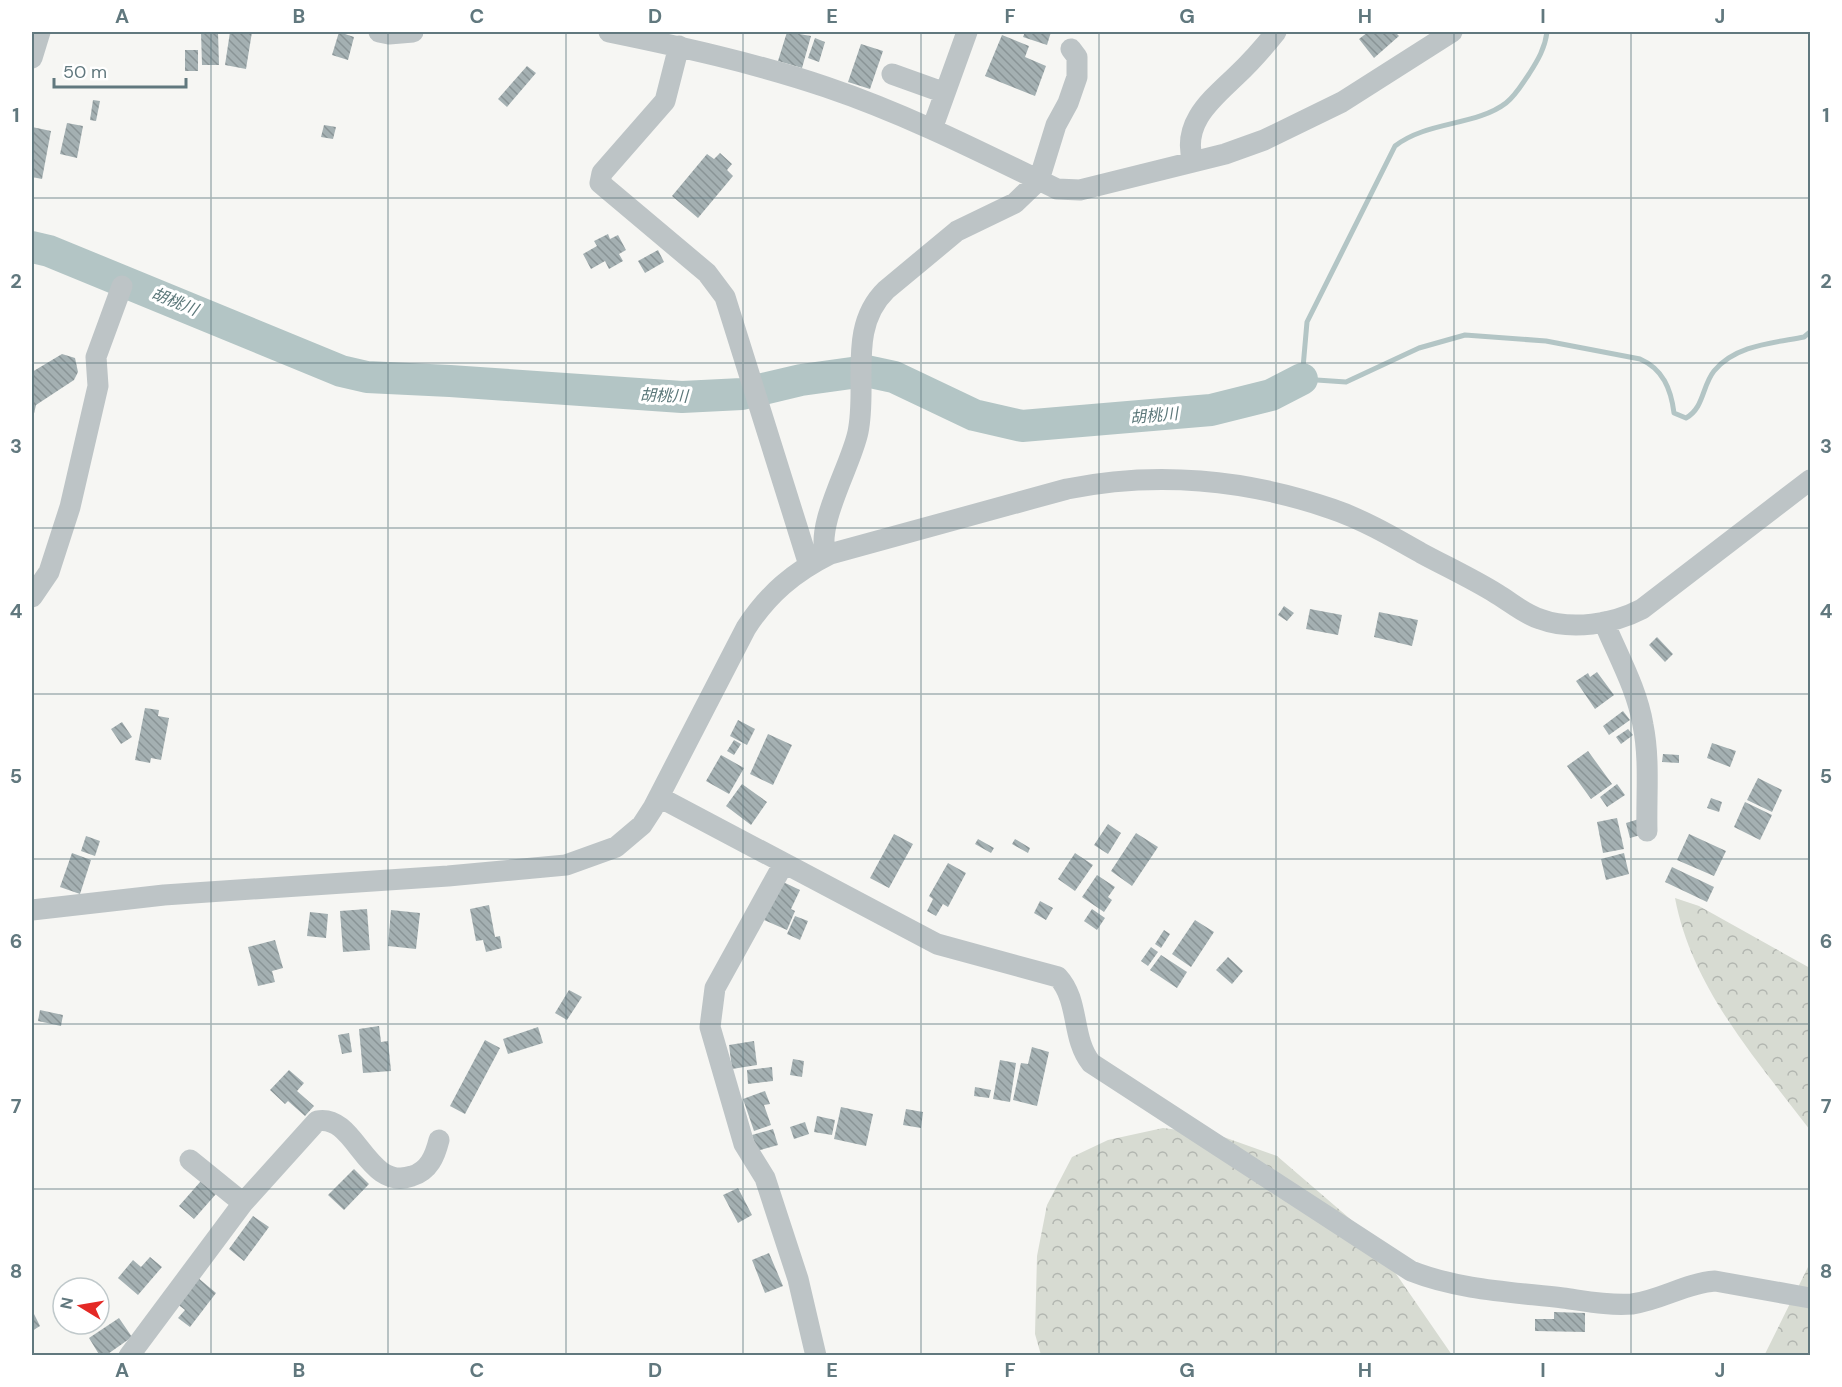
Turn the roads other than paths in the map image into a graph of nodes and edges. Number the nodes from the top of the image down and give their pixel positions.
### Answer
1 (40, 32) edge
2 (379, 32) edge
3 (413, 32) edge
4 (609, 32) edge
5 (967, 32) edge
6 (1276, 32) edge
7 (1452, 32) edge
8 (679, 46) junction
9 (1071, 49) dead end
10 (32, 58) edge
11 (892, 74) dead end
12 (945, 93) junction
13 (932, 129) junction
14 (1193, 162) junction
15 (1039, 180) junction
16 (122, 286) dead end
17 (1810, 480) edge
18 (818, 560) junction
19 (32, 597) edge
20 (1604, 622) junction
21 (659, 797) junction
22 (1647, 831) dead end
23 (784, 863) junction
24 (32, 910) edge
25 (439, 1140) dead end
26 (190, 1160) dead end
27 (243, 1203) junction
28 (1810, 1298) edge
29 (129, 1356) edge
30 (816, 1356) edge

1 - 10 street
2 - 3 street
4 - 8 street
5 - 12 street
6 - 14 street
7 - 14 street
8 - 13 street
8 - 18 street
9 - 15 street
11 - 12 street
12 - 13 street
13 - 15 street
14 - 15 street
15 - 18 street
16 - 19 street
17 - 20 street
18 - 20 street
18 - 21 street
20 - 22 street
21 - 23 street
21 - 24 street
23 - 28 street
23 - 30 street
25 - 27 street
26 - 27 street
27 - 29 street

